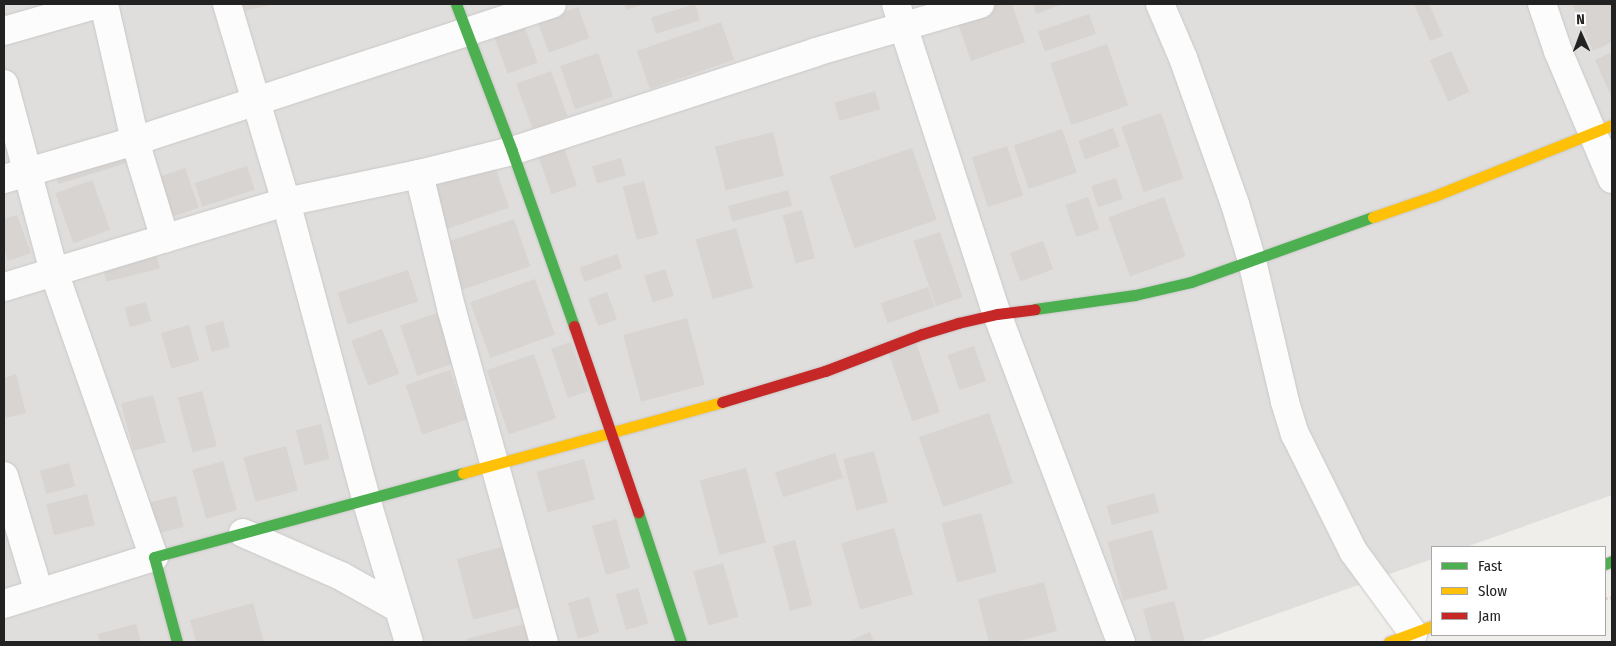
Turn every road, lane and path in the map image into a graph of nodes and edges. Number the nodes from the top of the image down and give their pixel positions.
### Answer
1 (98, 4) edge
2 (104, 4) edge
3 (227, 4) edge
4 (456, 4) edge
5 (552, 4) edge
6 (980, 4) edge
7 (1160, 4) edge
8 (1542, 4) edge
9 (900, 15) edge
10 (4, 31) edge
11 (465, 32) junction
12 (4, 84) edge
13 (255, 100) junction
14 (1603, 128) edge
15 (135, 141) junction
16 (512, 151) junction
17 (420, 174) junction
18 (16, 176) edge
19 (1612, 178) edge
20 (286, 202) junction
21 (165, 239) junction
22 (1252, 261) junction
23 (54, 272) junction
24 (4, 287) edge
25 (997, 314) junction
26 (612, 432) junction
27 (493, 463) junction
28 (4, 476) edge
29 (366, 499) junction
30 (243, 533) junction
31 (154, 557) junction
32 (39, 593) junction
33 (4, 604) edge
34 (398, 608) junction
35 (1411, 634) edge
36 (177, 642) edge
37 (408, 642) edge
38 (544, 642) edge
39 (681, 642) edge
40 (1121, 642) edge

1 - 10 street
2 - 15 street
3 - 13 street
4 - 11 street
5 - 11 street
6 - 9 street
7 - 22 street
8 - 14 street
9 - 16 street
9 - 25 street
11 - 13 street
11 - 16 street
12 - 18 street
13 - 15 street
13 - 20 street
14 - 19 street
14 - 22 street
15 - 18 street
15 - 21 street
16 - 17 street
16 - 26 street
17 - 20 street
17 - 27 street
18 - 23 street
20 - 21 street
20 - 29 street
21 - 23 street
22 - 25 street
22 - 35 street
23 - 24 street
23 - 31 street
25 - 26 street
25 - 40 street
26 - 27 street
26 - 39 street
27 - 29 street
27 - 38 street
28 - 32 street
29 - 30 street
29 - 34 street
30 - 31 street
30 - 34 street
31 - 32 street
31 - 36 street
32 - 33 street
34 - 37 street

